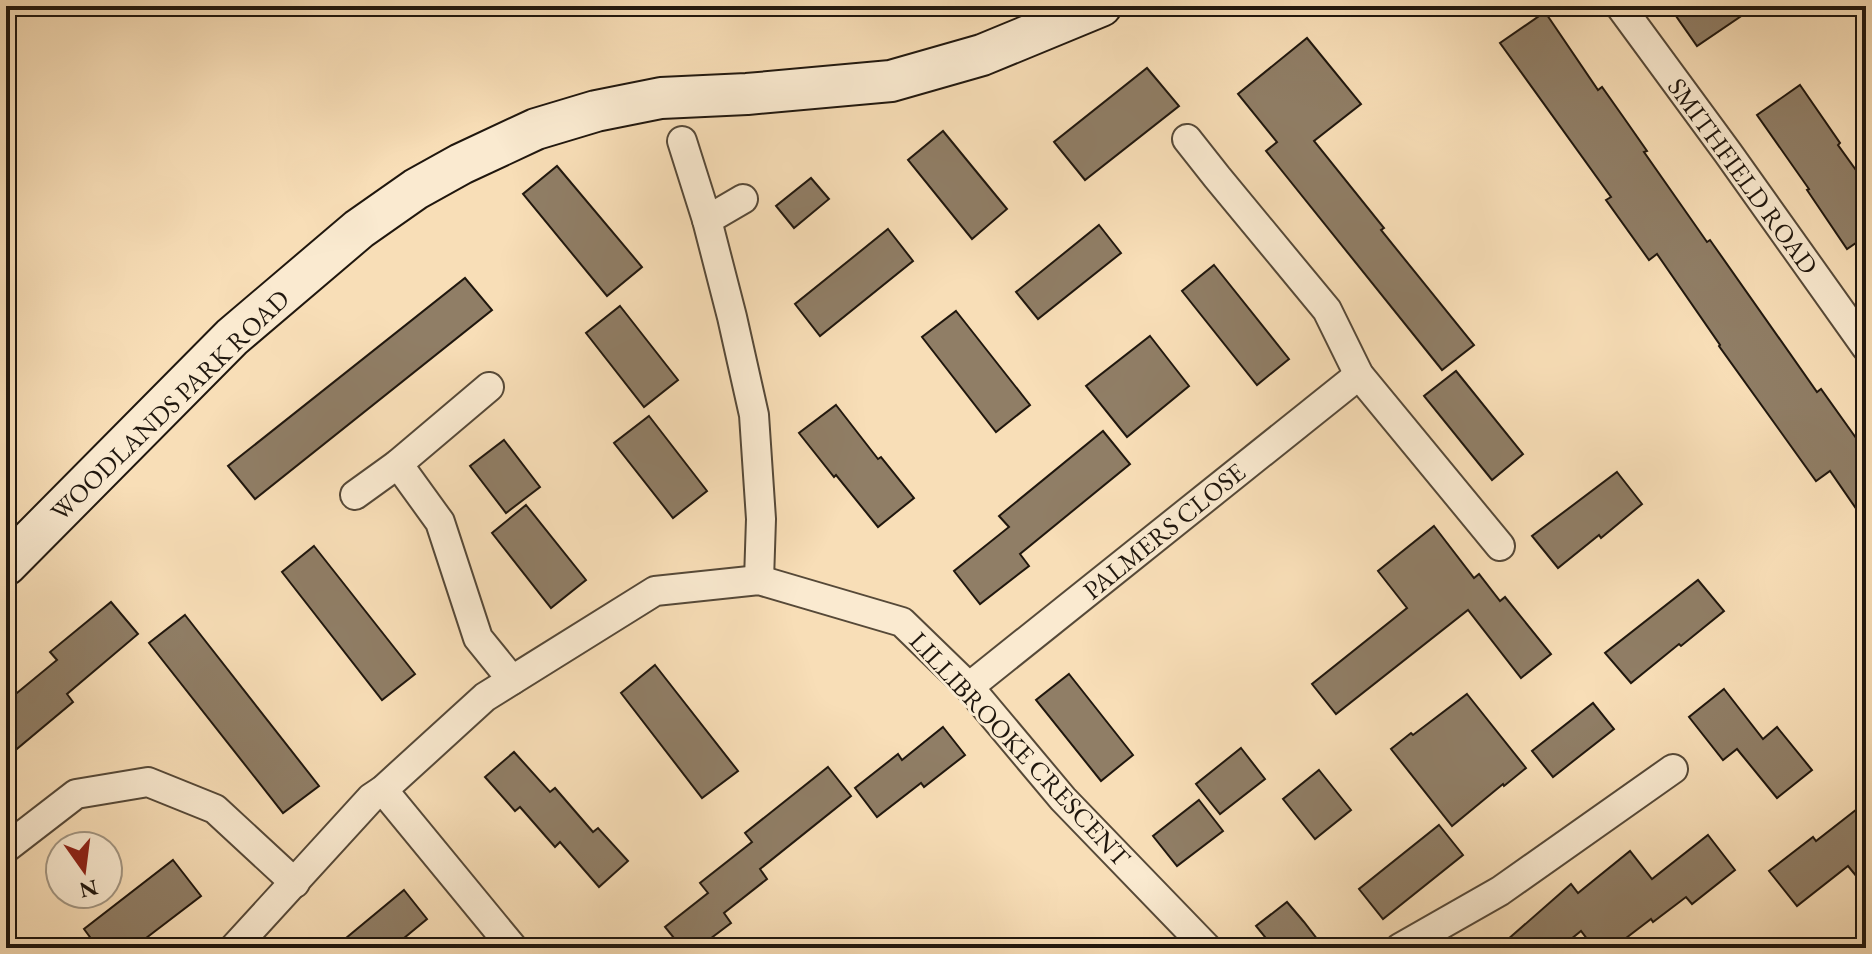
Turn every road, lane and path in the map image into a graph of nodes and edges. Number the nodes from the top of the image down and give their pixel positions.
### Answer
1 (1101, 6) edge
2 (1620, 6) edge
3 (1187, 139) dead end
4 (682, 141) dead end
5 (743, 199) dead end
6 (707, 220) junction
7 (1866, 347) edge
8 (1359, 375) junction
9 (489, 387) dead end
10 (398, 464) junction
11 (355, 495) dead end
12 (1500, 546) dead end
13 (6, 565) edge
14 (759, 580) junction
15 (512, 680) junction
16 (969, 687) junction
17 (1673, 769) dead end
18 (383, 790) junction
19 (6, 848) edge
20 (295, 883) junction
21 (234, 948) edge
22 (513, 948) edge
23 (1207, 948) edge
24 (1400, 948) edge

1 - 13 street, WOODLANDS PARK ROAD
2 - 7 street, SMITHFIELD ROAD
3 - 8 street
4 - 6 street
5 - 6 street
6 - 14 street
8 - 12 street
8 - 16 street, PALMERS CLOSE
9 - 10 street
10 - 11 street
10 - 15 street
14 - 15 street, LILLIBROOKE CRESCENT
14 - 16 street, LILLIBROOKE CRESCENT
15 - 18 street, LILLIBROOKE CRESCENT
16 - 23 street, LILLIBROOKE CRESCENT
17 - 24 street
18 - 20 street, LILLIBROOKE CRESCENT
18 - 22 street
19 - 20 street
20 - 21 street, LILLIBROOKE CRESCENT

